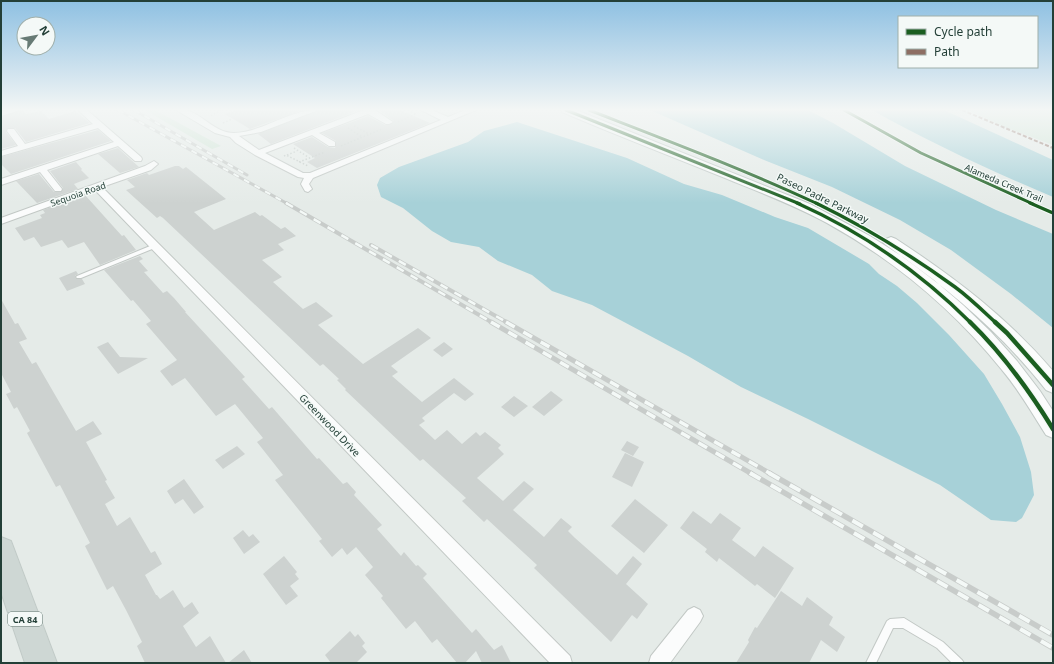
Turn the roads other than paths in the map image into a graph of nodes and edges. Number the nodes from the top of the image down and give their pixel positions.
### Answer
1 (18, 141) edge
2 (43, 141) edge
3 (117, 141) edge
4 (239, 141) edge
5 (288, 141) edge
6 (325, 141) edge
7 (397, 141) edge
8 (643, 141) edge
9 (668, 141) edge
10 (119, 143) junction
11 (23, 147) junction
12 (333, 147) road end
13 (258, 153) junction
14 (1, 154) edge
15 (138, 159) dead end
16 (154, 164) dead end
17 (42, 169) junction
18 (310, 176) junction
19 (1, 182) edge
20 (97, 187) junction
21 (58, 189) dead end
22 (308, 189) dead end
23 (1, 221) edge
24 (155, 246) junction
25 (79, 277) dead end
26 (1053, 385) edge
27 (1053, 429) edge
28 (4, 569) edge
29 (694, 616) dead end
30 (41, 663) edge
31 (563, 663) edge
32 (658, 663) edge
33 (871, 663) edge
34 (959, 663) edge

1 - 11 street
2 - 11 street
3 - 10 street
4 - 13 street
5 - 13 street
6 - 12 street
7 - 18 street
8 - 27 main road, Paseo Padre Parkway
9 - 26 main road, Paseo Padre Parkway
10 - 15 street
10 - 17 street
11 - 14 street
13 - 18 street
16 - 20 street, Sequoia Road
17 - 19 street
17 - 21 street
18 - 22 street
20 - 23 street, Sequoia Road
20 - 24 street, Greenwood Drive
24 - 25 lane
24 - 31 street, Greenwood Drive
28 - 30 main road, CA 84
29 - 32 street
33 - 34 lane

